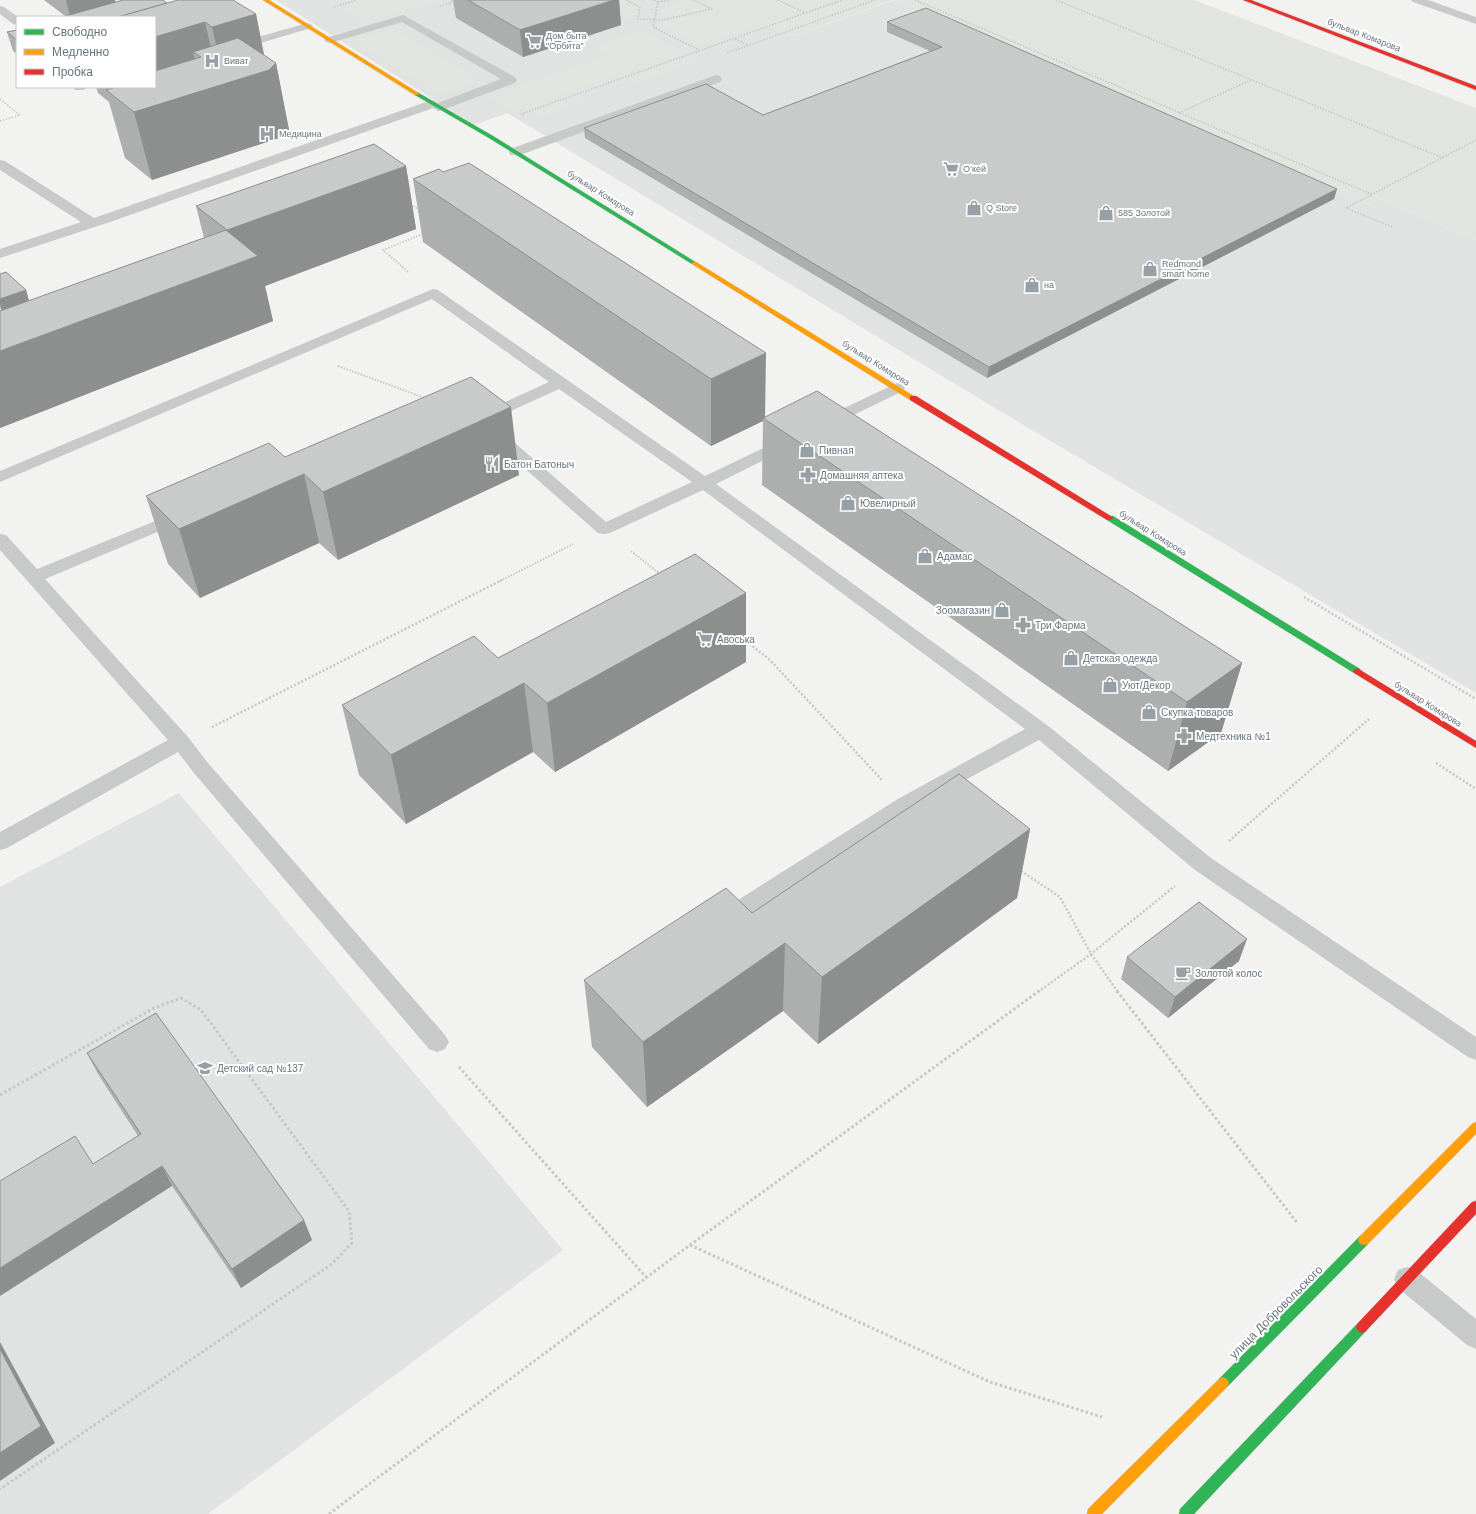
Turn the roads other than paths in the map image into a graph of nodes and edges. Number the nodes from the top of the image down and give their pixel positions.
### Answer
1 (266, 0) edge
2 (1246, 0) edge
3 (1417, 0) edge
4 (0, 9) edge
5 (16, 21) edge
6 (1476, 21) edge
7 (307, 26) junction
8 (330, 40) junction
9 (222, 50) edge
10 (716, 79) dead end
11 (1476, 88) edge
12 (435, 105) junction
13 (515, 152) junction
14 (0, 164) edge
15 (92, 224) junction
16 (0, 254) edge
17 (561, 382) junction
18 (897, 388) junction
19 (0, 477) edge
20 (704, 483) junction
21 (193, 510) edge
22 (0, 539) edge
23 (33, 577) junction
24 (1040, 730) junction
25 (181, 742) junction
26 (1476, 745) edge
27 (0, 842) edge
28 (746, 906) edge
29 (437, 1042) road end
30 (1476, 1050) edge
31 (1476, 1127) edge
32 (1476, 1206) edge
33 (1408, 1279) junction
34 (1476, 1336) edge
35 (1093, 1514) edge
36 (1185, 1514) edge

1 - 7 street, бульвар Комарова
2 - 11 street, бульвар Комарова
3 - 6 lane
4 - 5 lane
7 - 8 street, бульвар Комарова
7 - 9 lane
8 - 12 street, бульвар Комарова
8 - 12 lane
10 - 13 lane
12 - 13 street, бульвар Комарова
12 - 15 lane
13 - 18 street, бульвар Комарова
14 - 15 lane
15 - 16 lane
17 - 19 lane
17 - 20 lane
17 - 20 lane
18 - 20 lane
18 - 26 street, бульвар Комарова
20 - 24 lane
21 - 23 lane
22 - 23 lane
23 - 25 lane
24 - 28 lane
24 - 30 lane
25 - 27 lane
25 - 29 lane
31 - 35 street, улица Добровольского
32 - 33 street
33 - 34 lane
33 - 36 street

